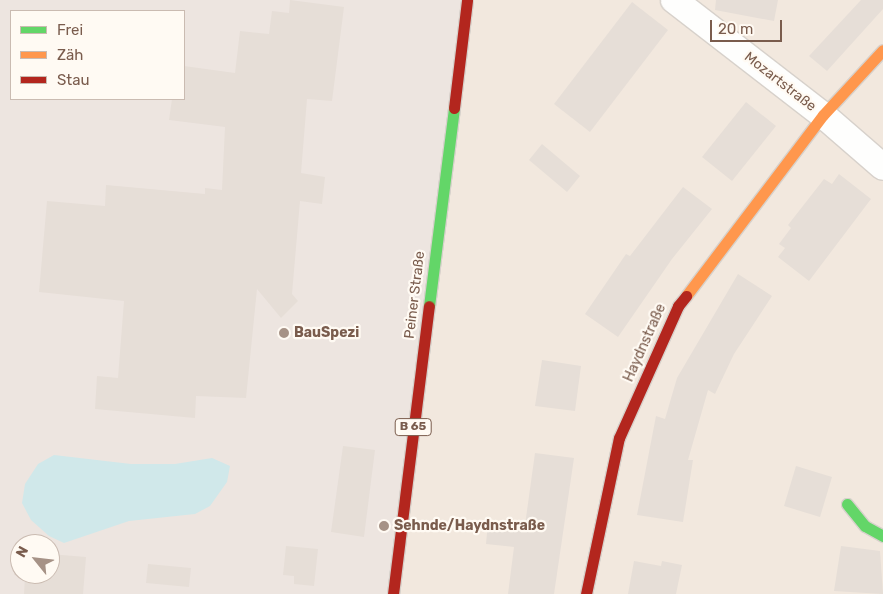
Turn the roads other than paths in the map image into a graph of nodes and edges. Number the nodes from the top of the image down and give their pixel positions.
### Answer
1 (452, 0) edge
2 (467, 0) edge
3 (680, 2) edge
4 (464, 30) junction
5 (883, 50) edge
6 (822, 115) junction
7 (883, 167) edge
8 (848, 504) dead end
9 (883, 536) edge
10 (393, 594) edge
11 (586, 594) edge

1 - 4 street
2 - 4 street, Peiner Straße / B 65
3 - 6 street, Mozartstraße
4 - 10 street, Peiner Straße / B 65
5 - 6 street, Haydnstraße
6 - 7 street, Mozartstraße
6 - 11 street, Haydnstraße
8 - 9 street

